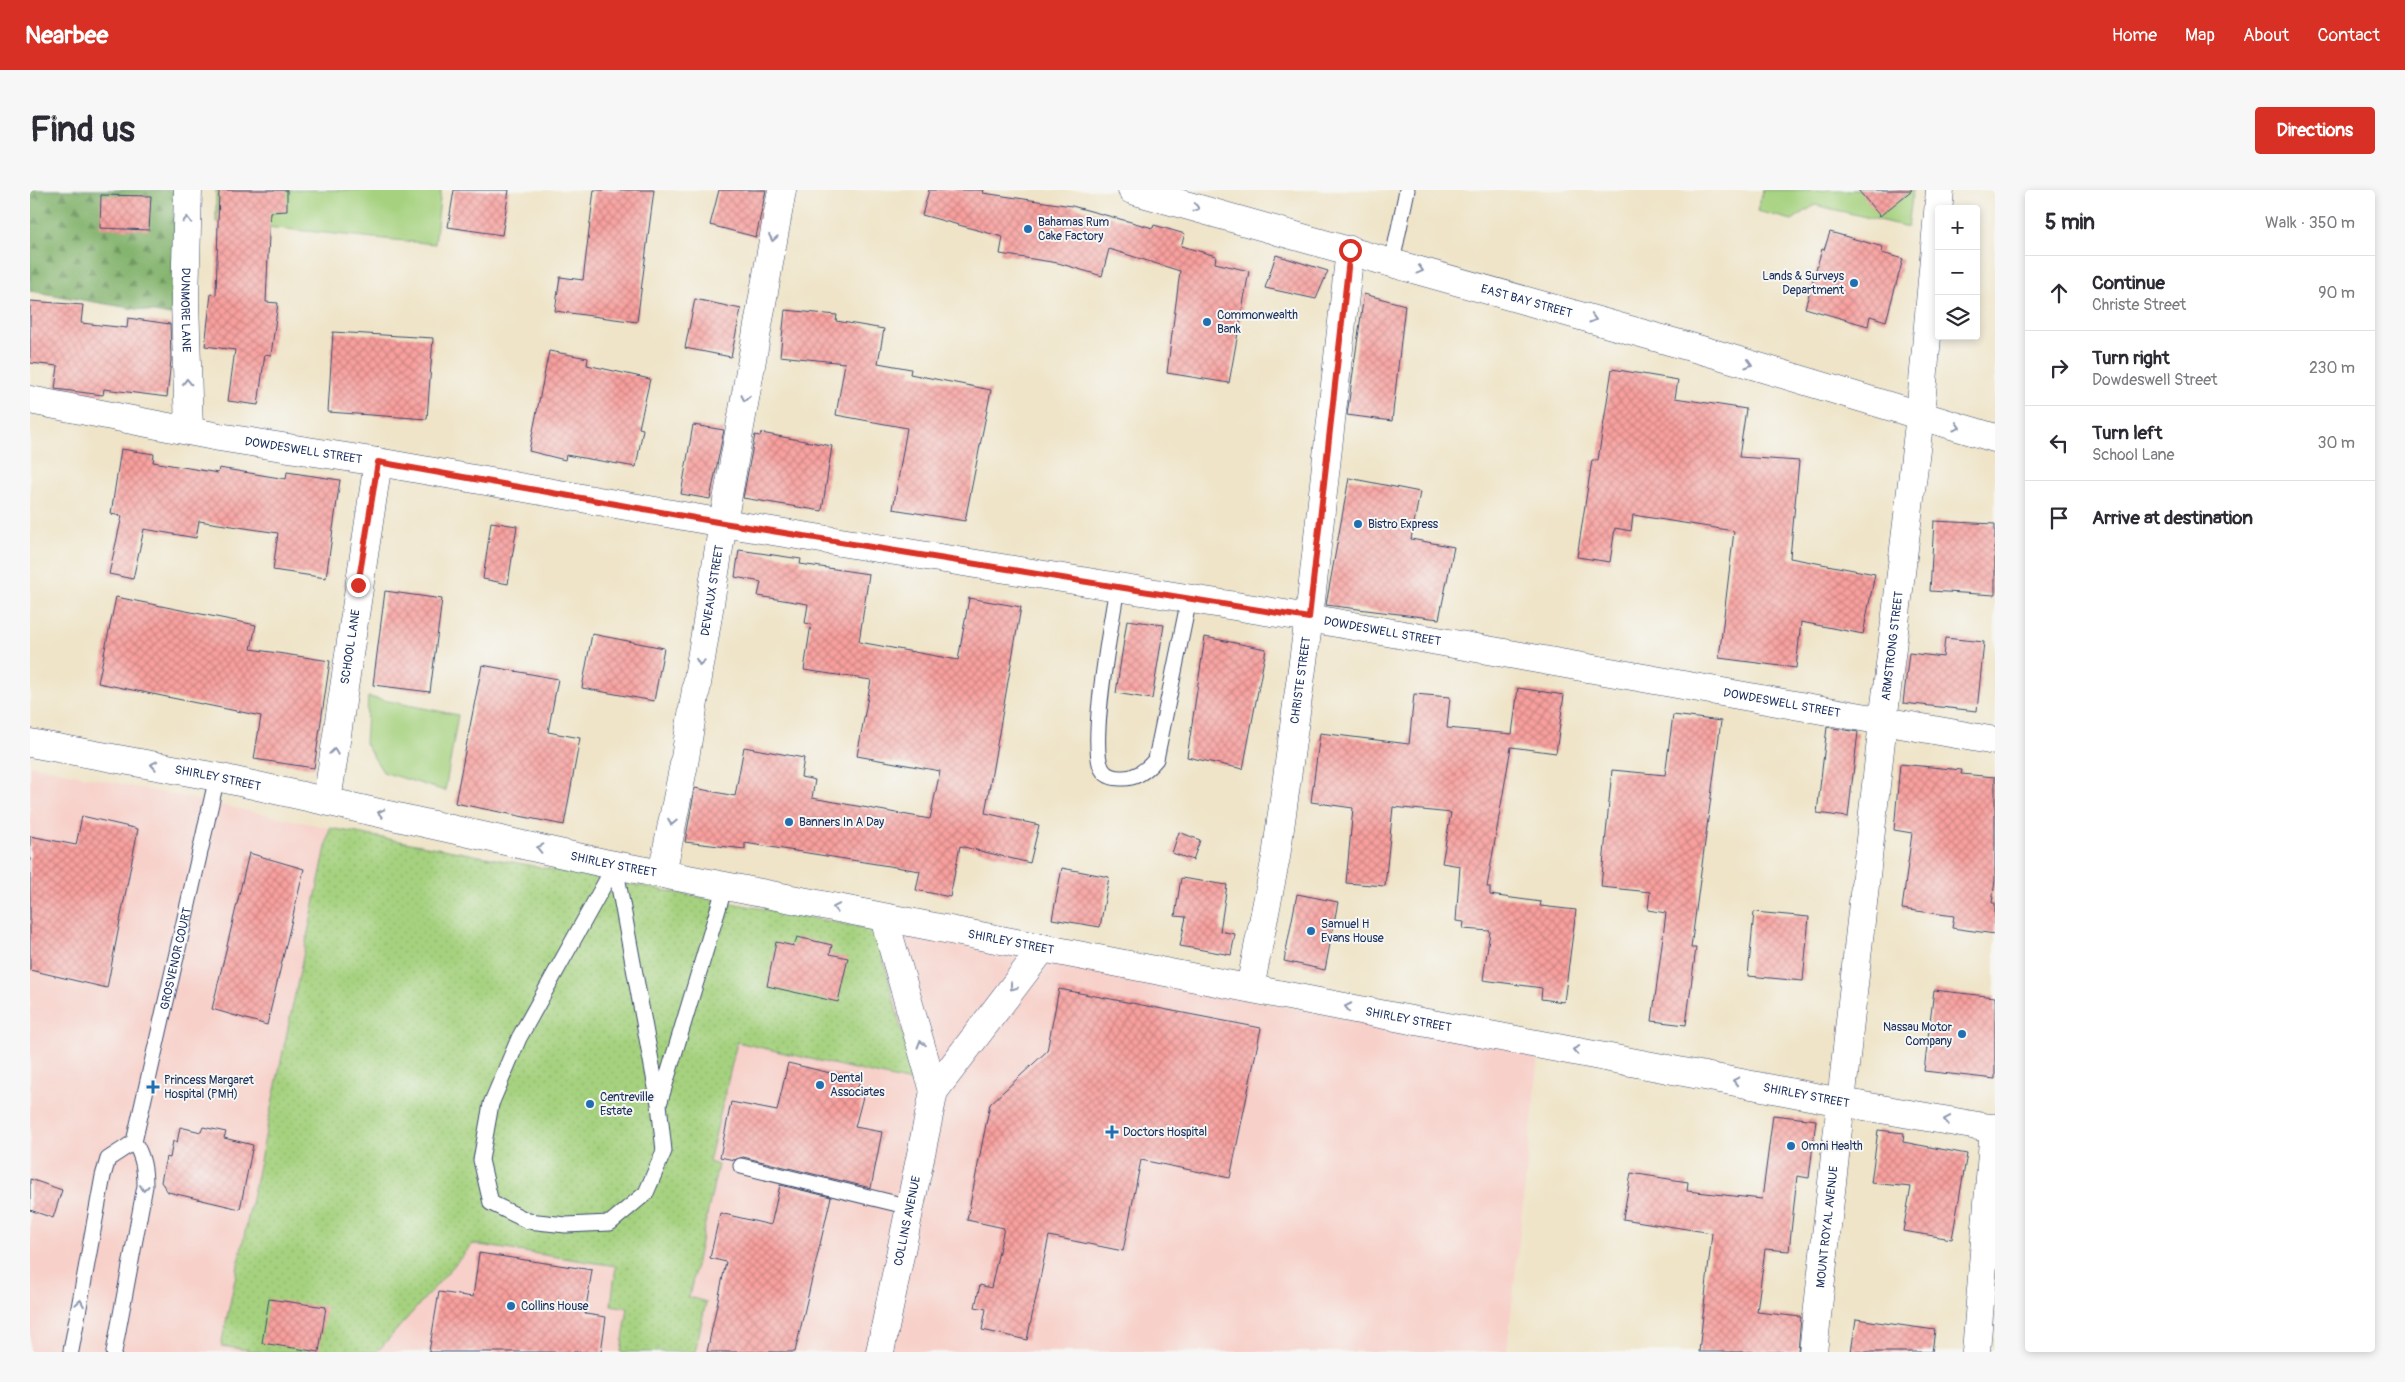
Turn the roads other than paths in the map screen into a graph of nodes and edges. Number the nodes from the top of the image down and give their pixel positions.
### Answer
1 (188, 190) edge
2 (782, 190) edge
3 (1132, 190) edge
4 (1407, 190) edge
5 (1940, 190) edge
6 (1350, 250) junction
7 (1392, 262) junction
8 (30, 400) edge
9 (1920, 416) junction
10 (189, 431) junction
11 (1995, 438) edge
12 (378, 462) junction
13 (723, 523) junction
14 (1117, 587) junction
15 (1190, 599) junction
16 (1309, 618) junction
17 (1883, 722) junction
18 (1995, 741) edge
19 (30, 742) edge
20 (217, 777) junction
21 (327, 801) junction
22 (615, 865) junction
23 (662, 874) junction
24 (725, 886) junction
25 (884, 918) junction
26 (1043, 948) junction
27 (1250, 988) junction
28 (934, 1091) junction
29 (1841, 1102) junction
30 (659, 1104) junction
31 (1995, 1128) edge
32 (134, 1142) junction
33 (741, 1166) dead end
34 (910, 1207) junction
35 (71, 1352) edge
36 (114, 1352) edge
37 (880, 1352) edge
38 (1813, 1352) edge
39 (1976, 1352) edge

10 -> 1 main road, DUNMORE LANE
2 -> 13 main road, DEVEAUX STREET
3 -> 6 main road, EAST BAY STREET
4 - 7 lane
5 - 9 main road, ARMSTRONG STREET
6 - 7 main road, EAST BAY STREET
6 - 16 main road, CHRISTE STREET
7 -> 9 main road, EAST BAY STREET
8 - 10 main road, DOWDESWELL STREET
9 -> 11 main road, EAST BAY STREET
9 - 17 main road, ARMSTRONG STREET
10 - 12 main road, DOWDESWELL STREET
12 - 13 main road, DOWDESWELL STREET
21 -> 12 main road, SCHOOL LANE
13 - 14 main road, DOWDESWELL STREET
13 -> 23 main road, DEVEAUX STREET
14 - 15 main road, DOWDESWELL STREET
14 - 15 lane
15 - 16 main road, DOWDESWELL STREET
16 - 17 main road, DOWDESWELL STREET
16 - 27 main road, CHRISTE STREET
17 - 18 main road, DOWDESWELL STREET
17 - 29 main road, ARMSTRONG STREET
20 -> 19 main road, SHIRLEY STREET
20 - 21 main road, SHIRLEY STREET
20 - 32 lane, GROSVENOR COURT
22 -> 21 main road, SHIRLEY STREET
22 - 23 main road, SHIRLEY STREET
22 - 30 lane
22 - 30 lane
23 - 24 main road, SHIRLEY STREET
25 -> 24 main road, SHIRLEY STREET
24 - 30 lane
25 - 26 main road, SHIRLEY STREET
28 -> 25 main road, COLLINS AVENUE
26 - 27 main road, SHIRLEY STREET
26 -> 28 main road, COLLINS AVENUE
29 -> 27 main road, SHIRLEY STREET
28 - 34 main road, COLLINS AVENUE
31 -> 29 main road, SHIRLEY STREET
29 - 38 main road, MOUNT ROYAL AVENUE
31 - 39 main road
35 -> 32 lane
32 -> 36 lane
33 - 34 lane
34 - 37 main road, COLLINS AVENUE

